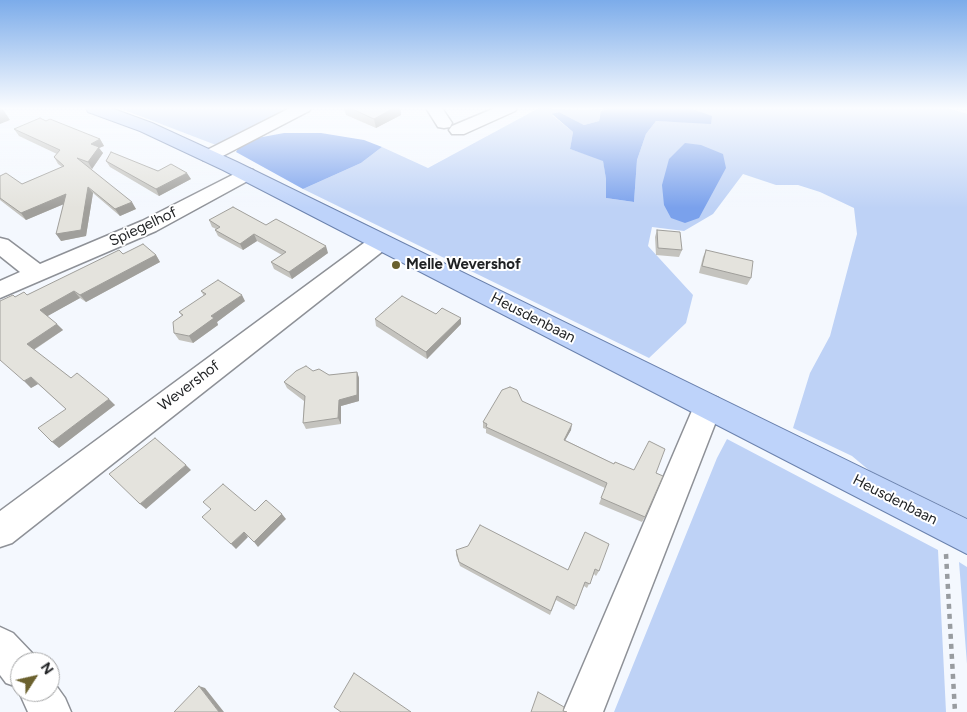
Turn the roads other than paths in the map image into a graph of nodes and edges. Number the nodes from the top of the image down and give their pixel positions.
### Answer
1 (177, 141) edge
2 (238, 141) edge
3 (209, 156) junction
4 (246, 174) junction
5 (380, 242) junction
6 (0, 245) edge
7 (38, 274) junction
8 (0, 290) edge
9 (708, 406) junction
10 (0, 531) edge
11 (956, 532) edge
12 (0, 646) edge
13 (10, 658) edge
14 (583, 712) edge

1 - 3 main road, Heusdenbaan
2 - 3 street
3 - 4 main road, Heusdenbaan
4 - 5 main road, Heusdenbaan
4 - 7 street, Spiegelhof
5 - 9 main road, Heusdenbaan
5 - 10 street, Wevershof
6 - 7 street
7 - 8 street, Spiegelhof
9 - 11 main road, Heusdenbaan
9 - 14 street
12 - 13 street

